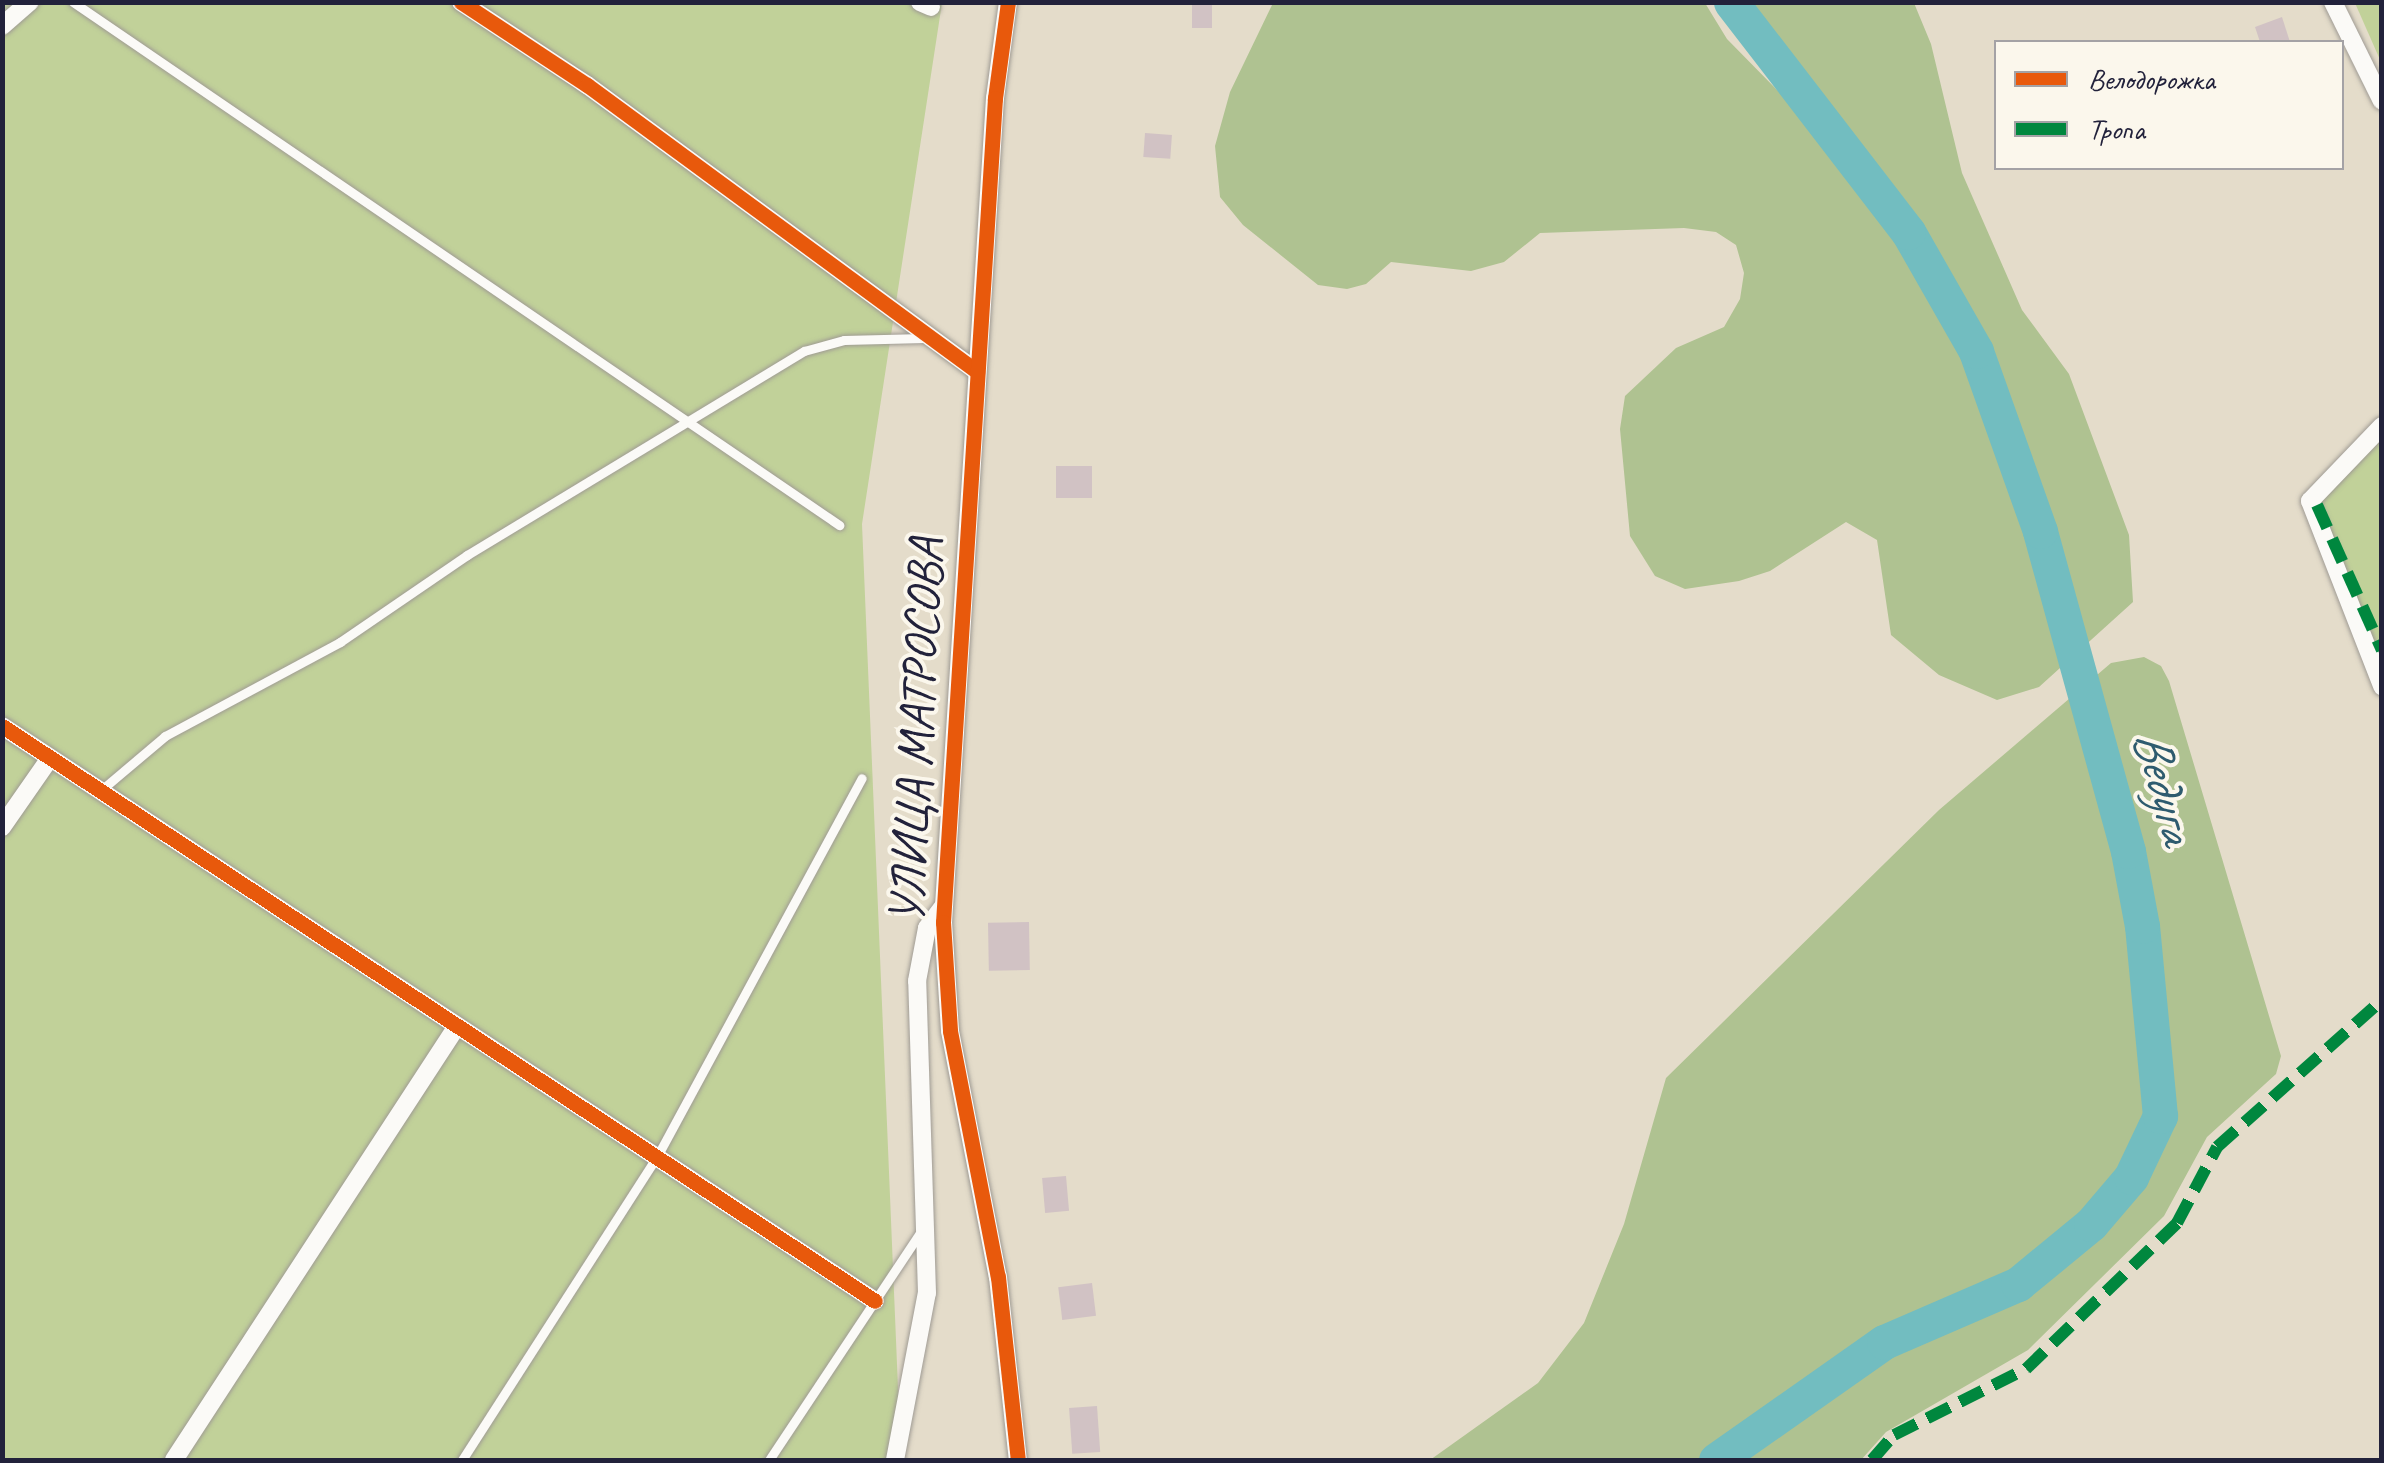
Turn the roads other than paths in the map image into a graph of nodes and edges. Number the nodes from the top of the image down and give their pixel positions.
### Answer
1 (30, 2) edge
2 (73, 2) edge
3 (461, 2) edge
4 (1008, 2) edge
5 (2333, 2) edge
6 (2, 26) edge
7 (2382, 102) edge
8 (932, 338) junction
9 (977, 372) junction
10 (688, 423) junction
11 (2382, 426) edge
12 (839, 525) dead end
13 (2382, 686) edge
14 (2, 726) edge
15 (50, 758) junction
16 (862, 778) dead end
17 (100, 791) junction
18 (2, 827) edge
19 (943, 907) junction
20 (457, 1026) junction
21 (655, 1158) junction
22 (924, 1226) junction
23 (875, 1301) junction
24 (174, 1460) edge
25 (462, 1460) edge
26 (769, 1460) edge
27 (895, 1460) edge
28 (1018, 1460) edge

1 - 6 street
2 - 10 lane
3 - 8 street
4 - 9 street, УЛИЦА МАТРОСОВА
5 - 7 street
8 - 9 street
8 - 10 lane
9 - 19 street, УЛИЦА МАТРОСОВА
10 - 12 lane
10 - 17 lane
11 - 13 street
14 - 15 street
15 - 17 street
15 - 18 street
16 - 21 lane
17 - 20 street
19 - 22 street
19 - 28 street, УЛИЦА МАТРОСОВА
20 - 21 street
20 - 24 street
21 - 23 street
21 - 25 lane
22 - 23 lane
22 - 27 street
23 - 26 lane

